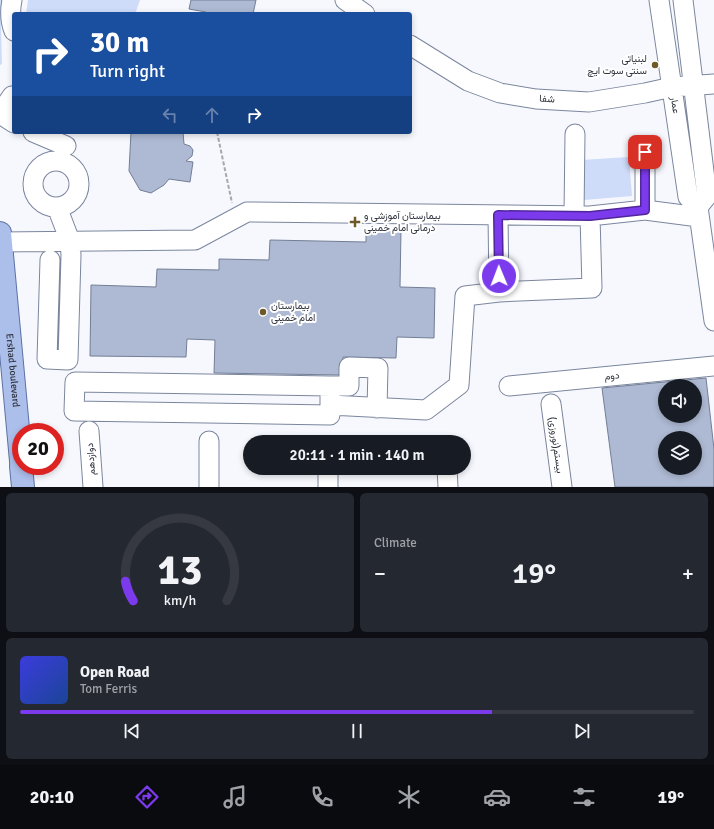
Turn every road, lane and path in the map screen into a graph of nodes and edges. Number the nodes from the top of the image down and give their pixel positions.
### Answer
1 (12, 0) edge
2 (345, 0) edge
3 (660, 0) edge
4 (683, 0) edge
5 (361, 12) edge
6 (12, 26) edge
7 (412, 46) edge
8 (714, 84) edge
9 (695, 85) junction
10 (672, 86) junction
11 (12, 96) edge
12 (12, 122) edge
13 (38, 134) edge
14 (217, 134) edge
15 (575, 134) dead end
16 (66, 146) edge
17 (708, 149) edge
18 (645, 152) dead end
19 (57, 207) junction
20 (645, 210) junction
21 (699, 212) junction
22 (498, 215) junction
23 (582, 215) junction
24 (236, 218) junction
25 (1, 239) edge
26 (70, 241) junction
27 (709, 254) edge
28 (50, 260) dead end
29 (499, 292) junction
30 (714, 321) edge
31 (68, 360) junction
32 (714, 366) edge
33 (75, 382) junction
34 (168, 383) junction
35 (234, 384) junction
36 (330, 386) junction
37 (509, 386) dead end
38 (551, 404) dead end
39 (330, 406) junction
40 (377, 408) junction
41 (170, 412) junction
42 (234, 413) junction
43 (18, 423) edge
44 (89, 431) dead end
45 (209, 441) dead end
46 (22, 475) edge
47 (328, 475) edge
48 (448, 475) edge
49 (23, 487) edge
50 (93, 487) edge
51 (209, 487) edge
52 (328, 487) edge
53 (448, 487) edge
54 (562, 487) edge

1 - 6 street
2 - 5 street
3 - 10 street, عمار
4 - 9 street
7 - 10 street, شفا
8 - 9 street, شفا
9 - 10 street, شفا
9 - 17 street
10 - 21 street, عمار
11 - 12 street
13 - 16 street
14 - 24 path
15 - 23 street
16 - 19 street
16 - 19 street
17 - 21 street
18 - 20 street
19 - 26 street
20 - 21 street
20 - 23 street
21 - 27 street, عمار
22 - 23 street
22 - 24 street
22 - 29 street
23 - 29 street
24 - 26 street
25 - 26 street
25 - 43 main road, Ershad boulevard
26 - 31 street
27 - 30 street, عمار
28 - 31 street
29 - 40 street
31 - 33 street
32 - 37 street, دوم
33 - 34 street
33 - 41 street
34 - 35 street
34 - 41 street
35 - 36 street
35 - 42 street
36 - 39 street
36 - 40 street
38 - 54 street, بیستم(نوروزی)
39 - 40 street
39 - 42 street
41 - 42 street
44 - 50 street, دوازدهم
45 - 51 street
46 - 49 main road
47 - 52 street
48 - 53 street

